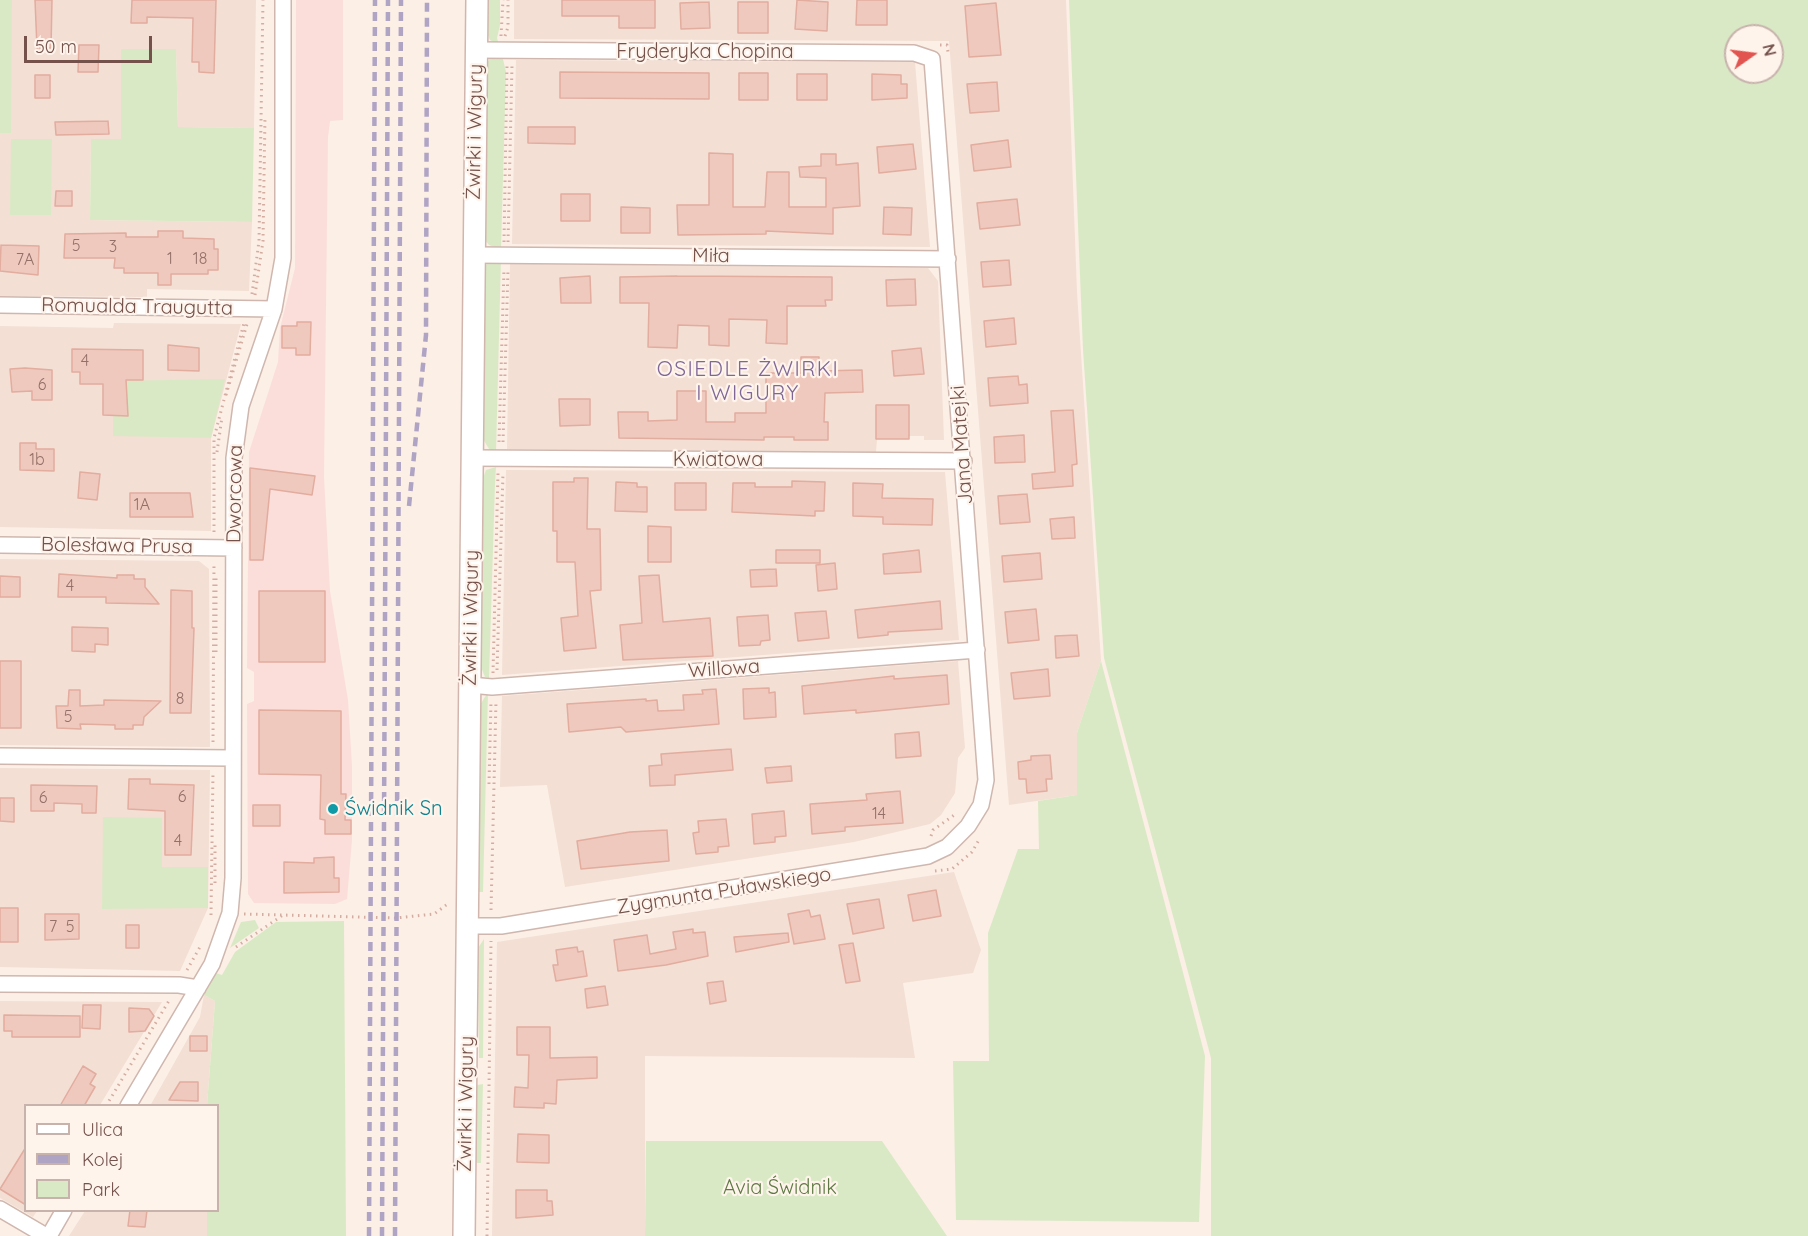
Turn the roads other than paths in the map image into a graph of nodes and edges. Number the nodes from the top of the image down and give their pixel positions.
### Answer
1 (283, 0) edge
2 (477, 0) edge
3 (476, 51) junction
4 (932, 59) joint
5 (474, 255) junction
6 (948, 259) junction
7 (0, 305) edge
8 (273, 309) junction
9 (473, 458) junction
10 (964, 461) junction
11 (0, 544) edge
12 (234, 548) junction
13 (977, 650) junction
14 (470, 686) junction
15 (0, 756) edge
16 (232, 758) junction
17 (975, 830) joint
18 (482, 926) junction
19 (0, 984) edge
20 (198, 987) junction
21 (129, 1104) edge
22 (0, 1209) edge
23 (63, 1212) edge
24 (47, 1236) edge
25 (464, 1236) edge

1 - 8 street, Dworcowa
2 - 3 main road, Żwirki i Wigury
3 - 4 street, Fryderyka Chopina
3 - 5 main road, Żwirki i Wigury
4 - 6 street, Jana Matejki
5 - 6 street, Miła
5 - 9 main road, Żwirki i Wigury
6 - 10 street, Jana Matejki
7 - 8 street, Romualda Traugutta
8 - 12 street, Dworcowa
9 - 10 street, Kwiatowa
9 - 14 main road, Żwirki i Wigury
10 - 13 street, Jana Matejki
11 - 12 street, Bolesława Prusa
12 - 16 street, Dworcowa
13 - 14 street, Willowa
13 - 17 street, Jana Matejki
14 - 18 main road, Żwirki i Wigury
15 - 16 street
16 - 20 street, Dworcowa
17 - 18 street, Zygmunta Puławskiego
18 - 25 main road, Żwirki i Wigury
19 - 20 street
20 - 21 street, Dworcowa
22 - 24 street
23 - 24 street

